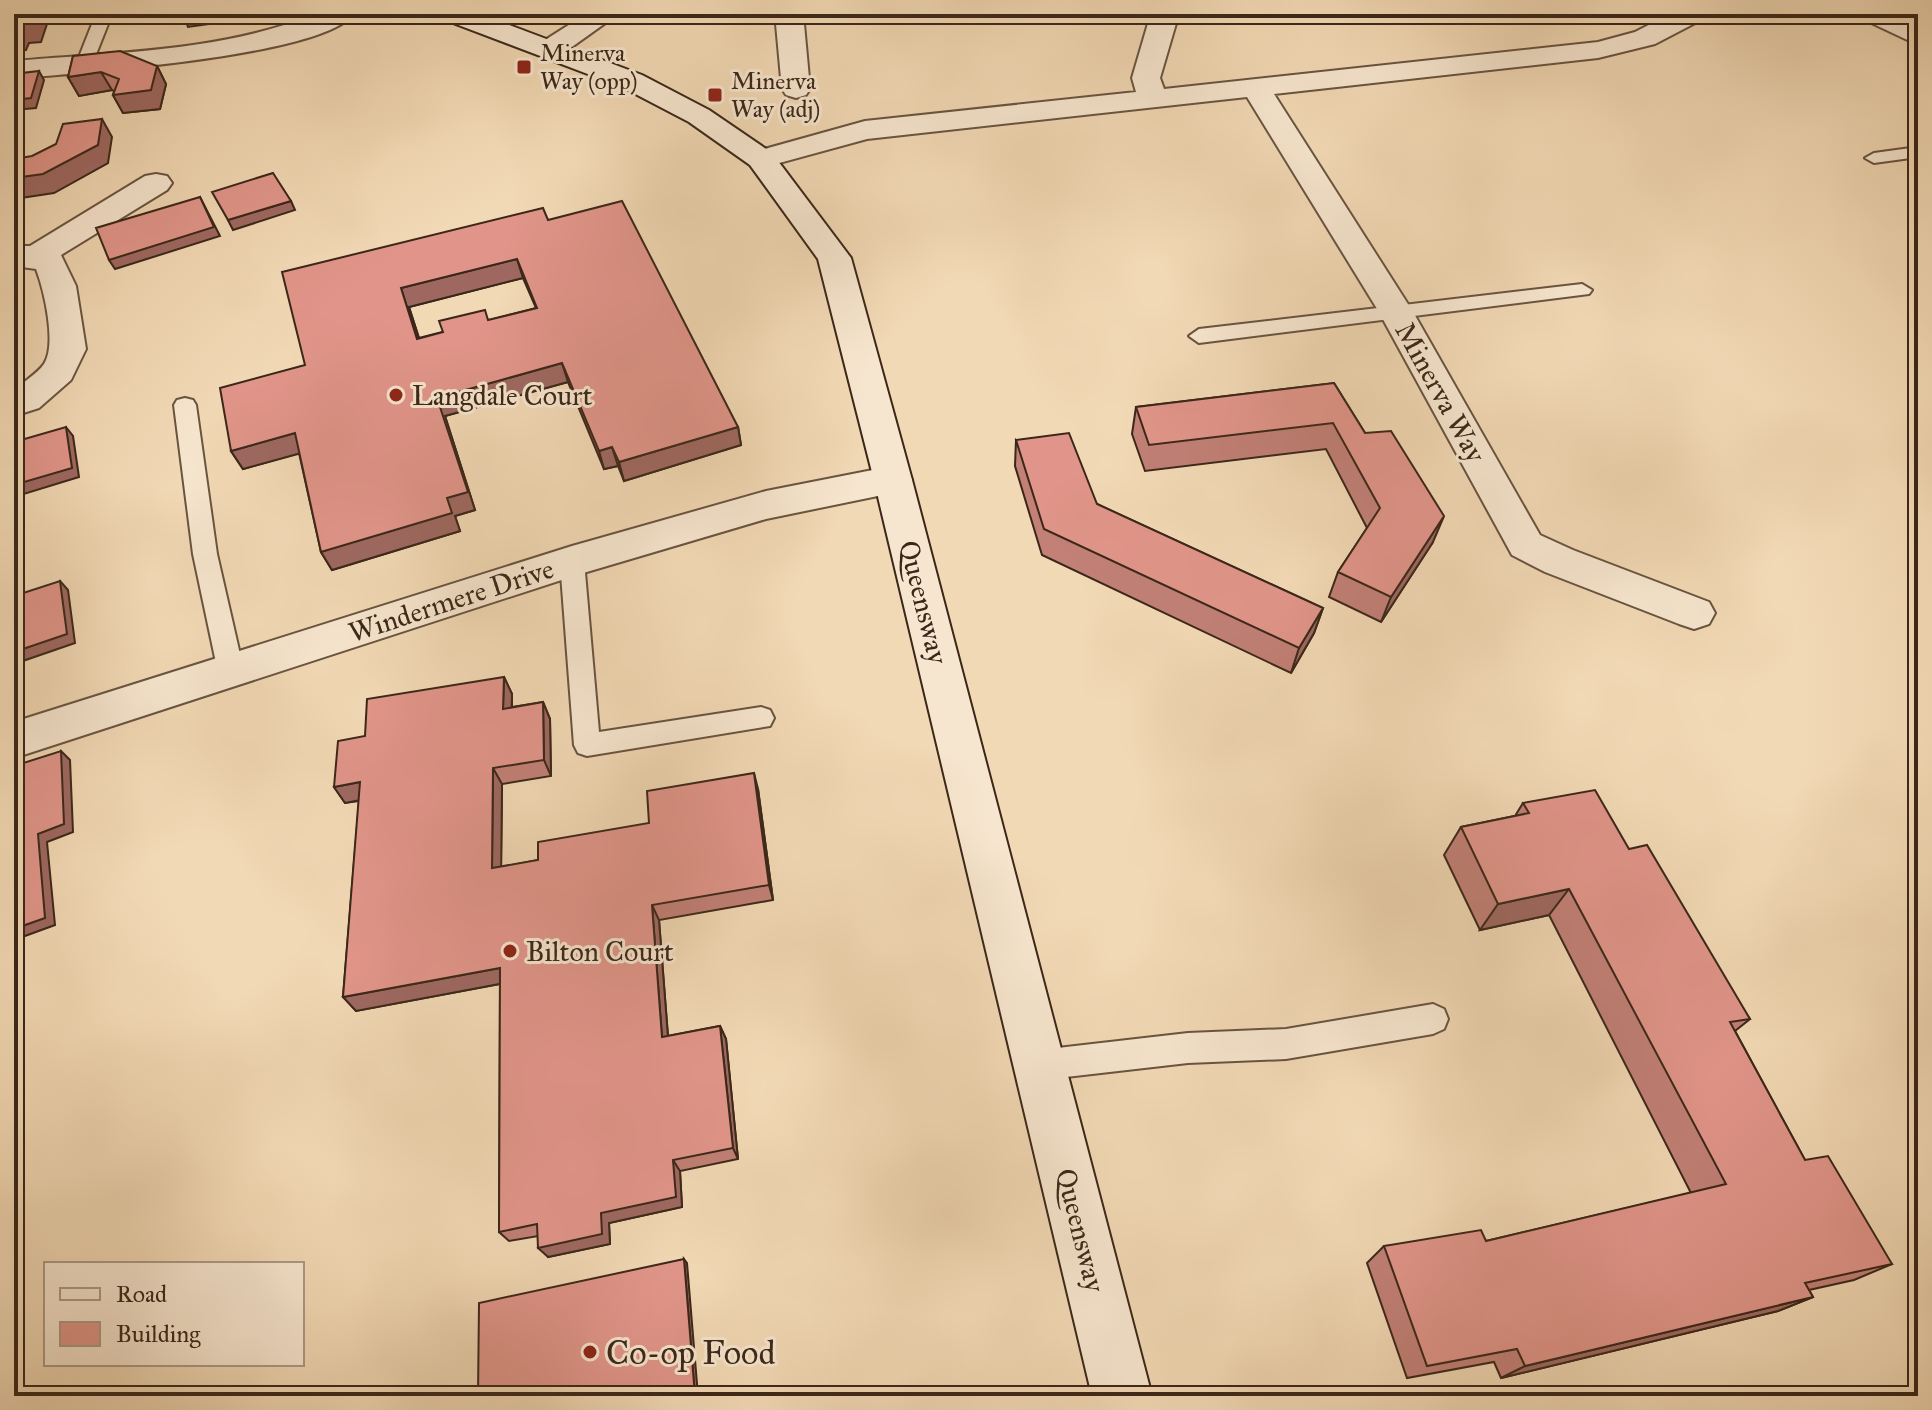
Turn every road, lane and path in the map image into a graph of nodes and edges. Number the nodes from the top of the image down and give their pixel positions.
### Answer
1 (104, 14) edge
2 (339, 14) edge
3 (455, 14) edge
4 (604, 14) edge
5 (786, 14) edge
6 (1160, 14) edge
7 (1691, 14) edge
8 (1875, 14) edge
9 (1918, 37) edge
10 (552, 48) junction
11 (85, 62) junction
12 (14, 70) edge
13 (1256, 88) junction
14 (796, 89) dead end
15 (1152, 98) junction
16 (1918, 152) edge
17 (1874, 158) dead end
18 (761, 159) junction
19 (156, 183) dead end
20 (26, 256) edge
21 (1582, 290) dead end
22 (1396, 312) junction
23 (1199, 336) dead end
24 (14, 404) edge
25 (185, 405) dead end
26 (893, 480) junction
27 (572, 561) junction
28 (1694, 613) dead end
29 (231, 672) junction
30 (761, 718) dead end
31 (14, 740) edge
32 (1433, 1019) dead end
33 (1040, 1065) junction
34 (1122, 1396) edge

1 - 11 lane
2 - 11 street
3 - 10 street, Queensway
4 - 10 street
5 - 14 street
6 - 15 street
7 - 13 street
8 - 9 street
10 - 18 street, Queensway
11 - 12 street
13 - 15 street
13 - 22 street, Minerva Way
15 - 18 street
16 - 17 lane
18 - 26 street, Queensway
19 - 20 street
20 - 24 street
21 - 22 lane
22 - 23 lane
22 - 28 street, Minerva Way
25 - 29 lane
26 - 27 street, Windermere Drive
26 - 33 street, Queensway
27 - 29 street, Windermere Drive
27 - 30 lane
29 - 31 street, Windermere Drive
32 - 33 lane
33 - 34 street, Queensway

